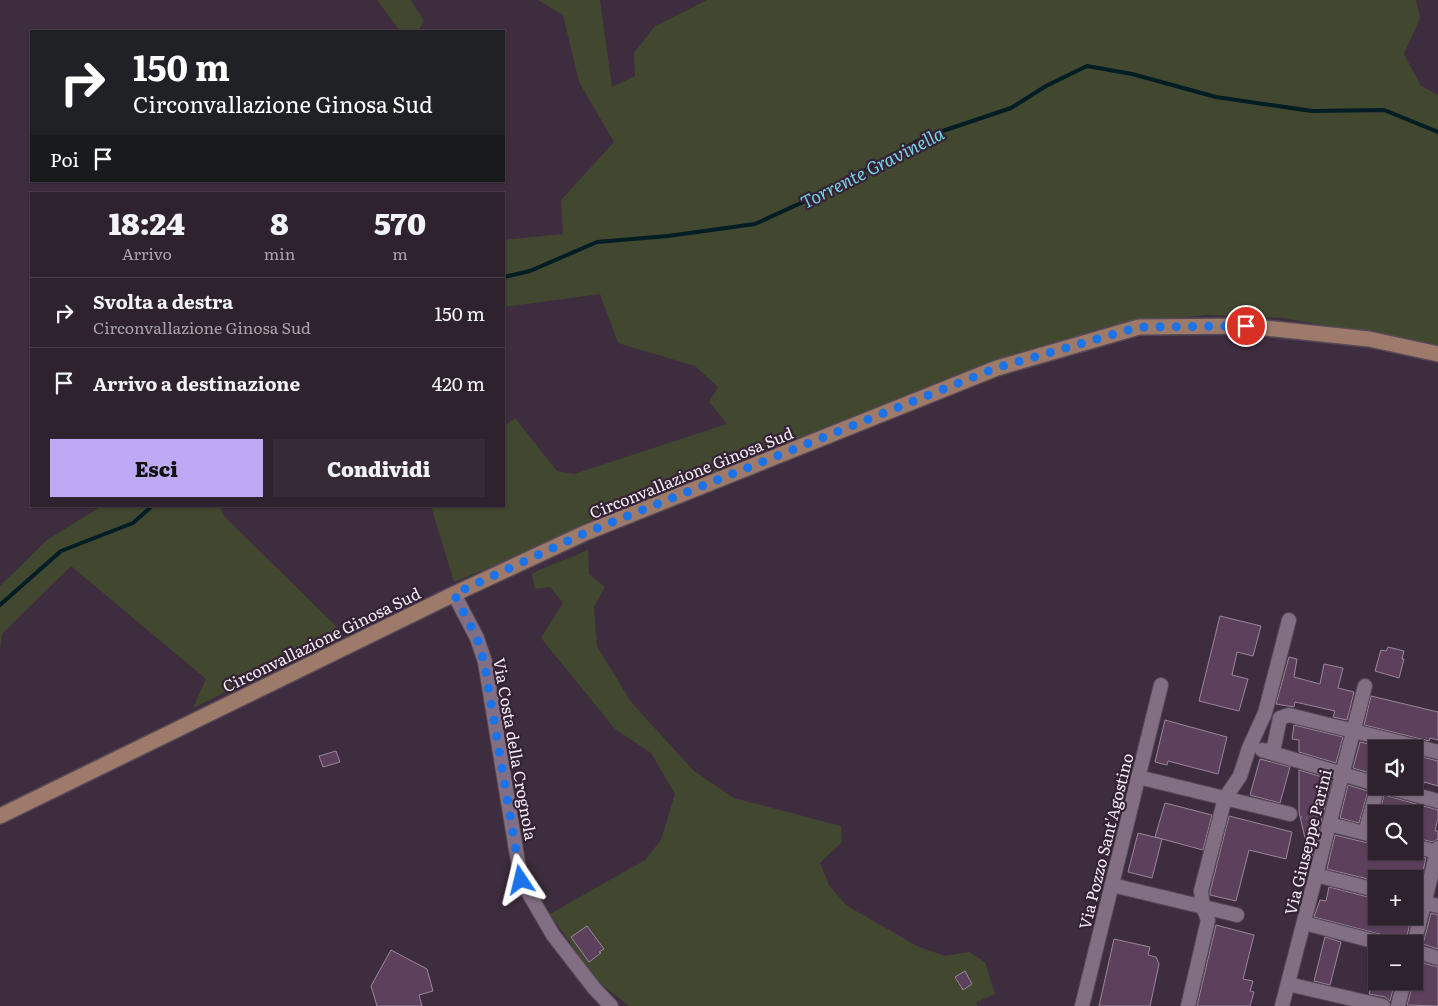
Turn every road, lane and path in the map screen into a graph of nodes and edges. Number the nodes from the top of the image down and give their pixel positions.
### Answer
1 (1438, 354) edge
2 (454, 594) junction
3 (1289, 620) dead end
4 (1161, 685) dead end
5 (1365, 686) dead end
6 (1353, 731) junction
7 (1249, 748) junction
8 (1268, 751) junction
9 (1438, 752) edge
10 (1342, 775) junction
11 (1138, 777) junction
12 (1368, 782) edge
13 (1416, 795) edge
14 (1225, 798) junction
15 (1438, 801) edge
16 (1290, 814) joint
17 (0, 816) edge
18 (1329, 824) junction
19 (1368, 834) edge
20 (1423, 848) edge
21 (1437, 850) edge
22 (1316, 875) junction
23 (1112, 885) junction
24 (1368, 888) edge
25 (1423, 890) edge
26 (1423, 902) edge
27 (1203, 906) junction
28 (1438, 906) edge
29 (1237, 915) dead end
30 (1304, 923) junction
31 (1368, 940) edge
32 (1423, 954) edge
33 (1438, 958) edge
34 (1288, 984) junction
35 (1402, 990) edge
36 (611, 1006) edge
37 (1082, 1006) edge
38 (1188, 1006) edge
39 (1282, 1006) edge
40 (1383, 1006) edge
41 (1398, 1006) edge

1 - 2 main road, Circonvallazione Ginosa Sud
2 - 17 main road, Circonvallazione Ginosa Sud
2 - 36 street, Via Costa della Crognola
3 - 7 street
4 - 11 street, Via Pozzo Sant'Agostino
5 - 6 street, Via Giuseppe Parini
6 - 8 street
6 - 9 street
6 - 10 street, Via Giuseppe Parini
7 - 8 street
7 - 14 street
8 - 10 street
10 - 12 street
10 - 18 street, Via Giuseppe Parini
11 - 14 street
11 - 23 street, Via Pozzo Sant'Agostino
13 - 15 street
14 - 16 street
14 - 27 street
16 - 18 path
18 - 19 street
18 - 22 street, Via Giuseppe Parini
20 - 21 street
21 - 25 street
22 - 24 street
22 - 30 street, Via Giuseppe Parini
23 - 27 street
23 - 37 street, Via Pozzo Sant'Agostino
26 - 28 street
27 - 29 street
27 - 38 street
30 - 31 street
30 - 34 street, Via Giuseppe Parini
32 - 33 street
34 - 39 street, Via Giuseppe Parini
34 - 40 street
35 - 41 street

